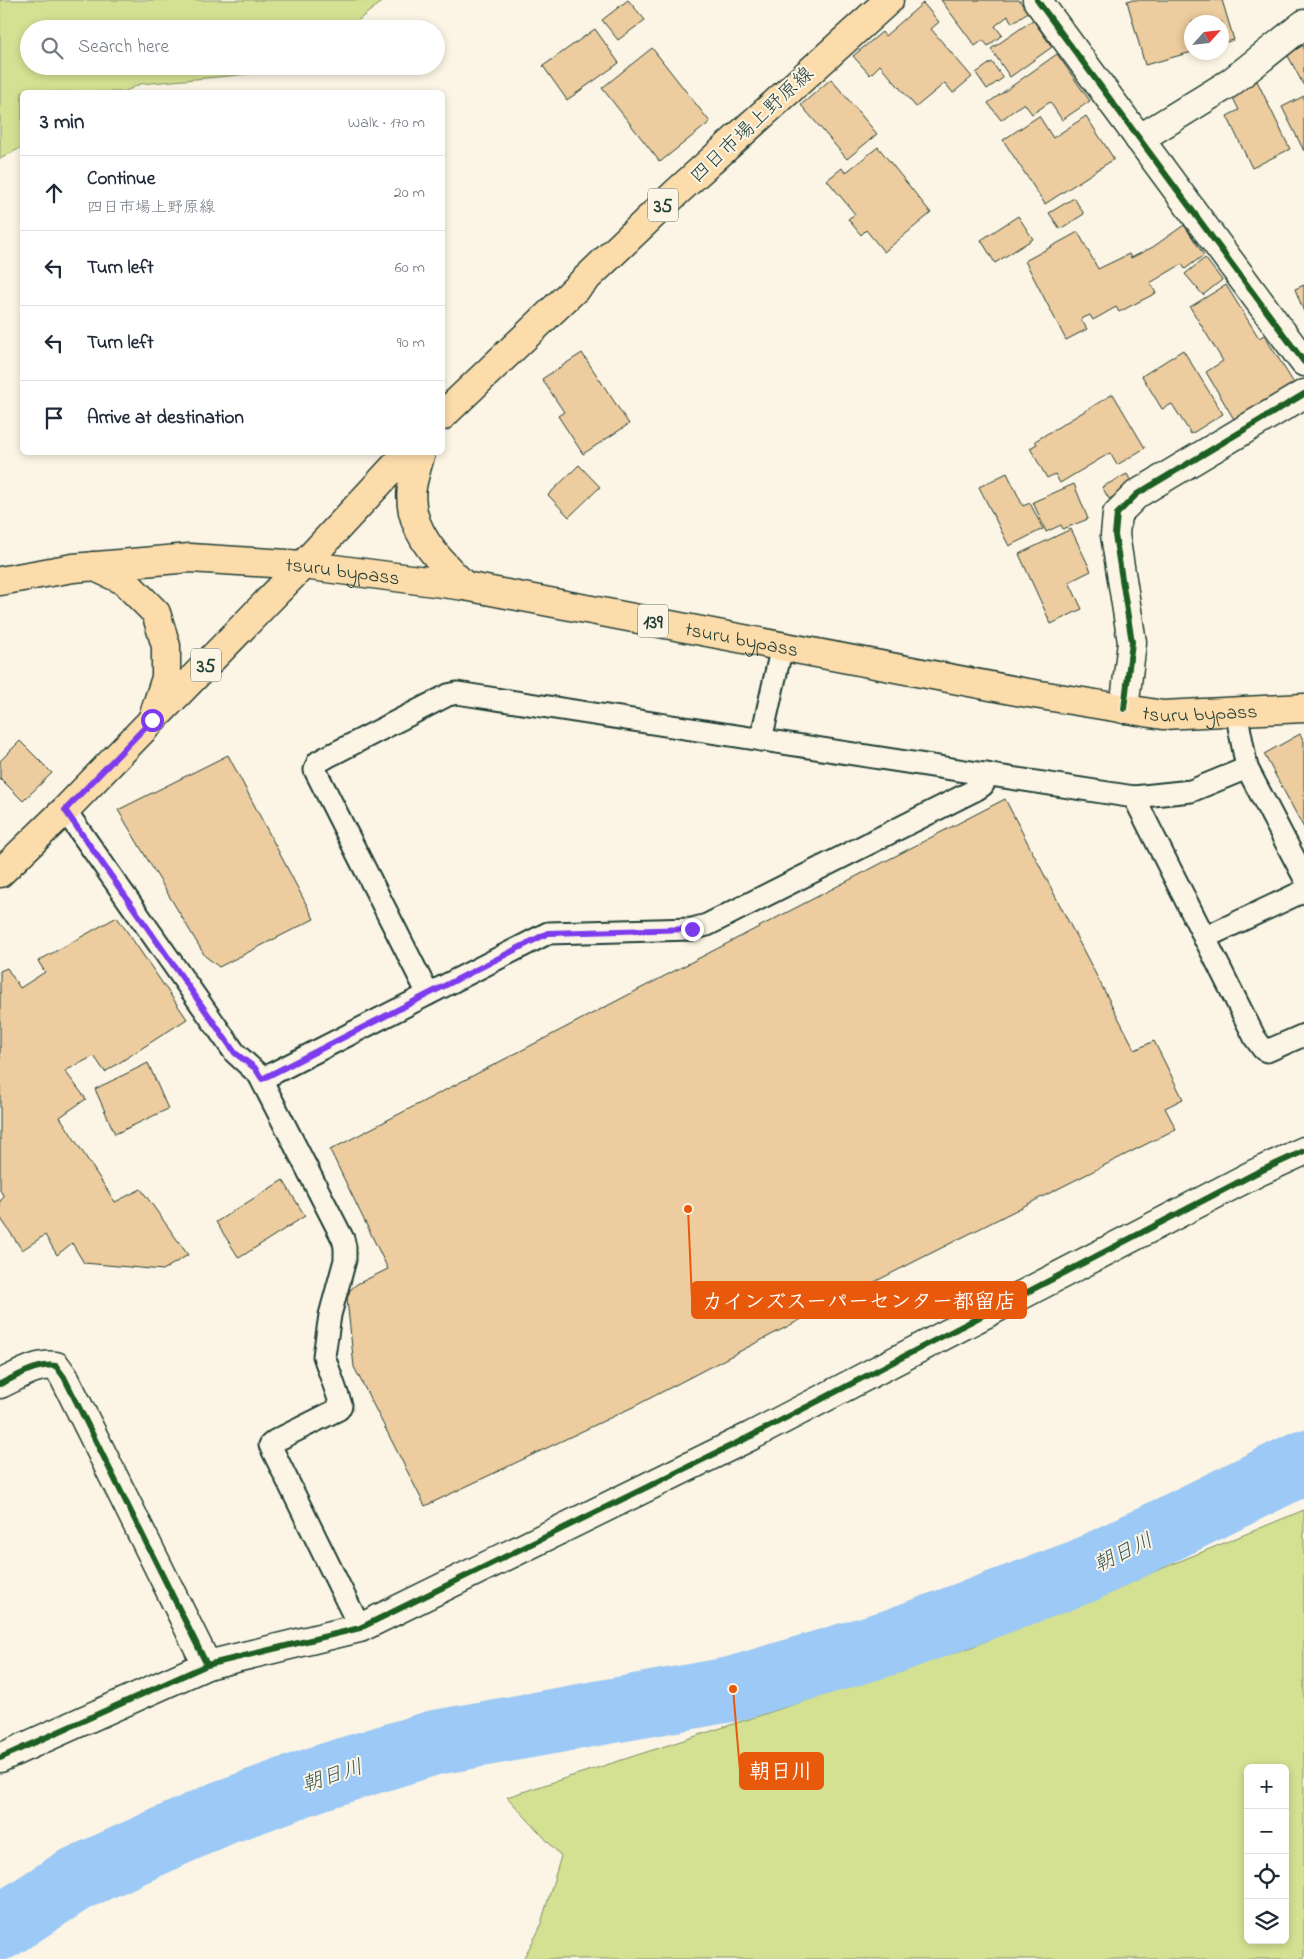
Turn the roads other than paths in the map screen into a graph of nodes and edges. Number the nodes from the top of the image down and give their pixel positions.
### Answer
1 (889, 0) edge
2 (1037, 0) edge
3 (1304, 24) edge
4 (1139, 139) junction
5 (1304, 362) edge
6 (1304, 394) edge
7 (445, 413) edge
8 (405, 455) edge
9 (420, 455) edge
10 (303, 565) junction
11 (93, 566) junction
12 (0, 581) edge
13 (465, 586) junction
14 (782, 646) junction
15 (1304, 708) edge
16 (1124, 709) junction
17 (1236, 711) junction
18 (152, 720) junction
19 (761, 740) junction
20 (1247, 768) junction
21 (987, 774) junction
22 (1134, 797) junction
23 (65, 810) junction
24 (0, 873) edge
25 (1304, 877) edge
26 (1304, 891) edge
27 (1204, 938) junction
28 (428, 994) junction
29 (1304, 1034) edge
30 (262, 1079) junction
31 (1304, 1151) edge
32 (0, 1384) edge
33 (360, 1628) junction
34 (207, 1665) junction
35 (0, 1758) edge

1 - 7 main road, 四日市場上野原線 / 35
2 - 4 street
3 - 4 street
4 - 5 street
6 - 16 street
8 - 10 main road, 35
9 - 13 main road
10 - 11 main road, tsuru bypass / 139
10 - 13 main road, tsuru bypass / 139
10 - 18 main road, 35
11 - 12 main road, tsuru bypass / 139
11 - 18 main road
13 - 14 main road, tsuru bypass / 139
14 - 16 main road, tsuru bypass / 139
14 - 19 lane
15 - 17 main road, tsuru bypass / 139
16 - 17 main road, tsuru bypass / 139
17 - 20 lane
18 - 23 main road, 35
19 - 21 lane
19 - 28 lane
20 - 22 lane
20 - 25 lane
21 - 22 lane
21 - 28 lane
22 - 27 lane
23 - 24 main road, 35
23 - 30 lane
26 - 27 lane
27 - 29 lane
28 - 30 lane
30 - 33 lane
31 - 33 street
32 - 34 street
33 - 34 street
34 - 35 street

